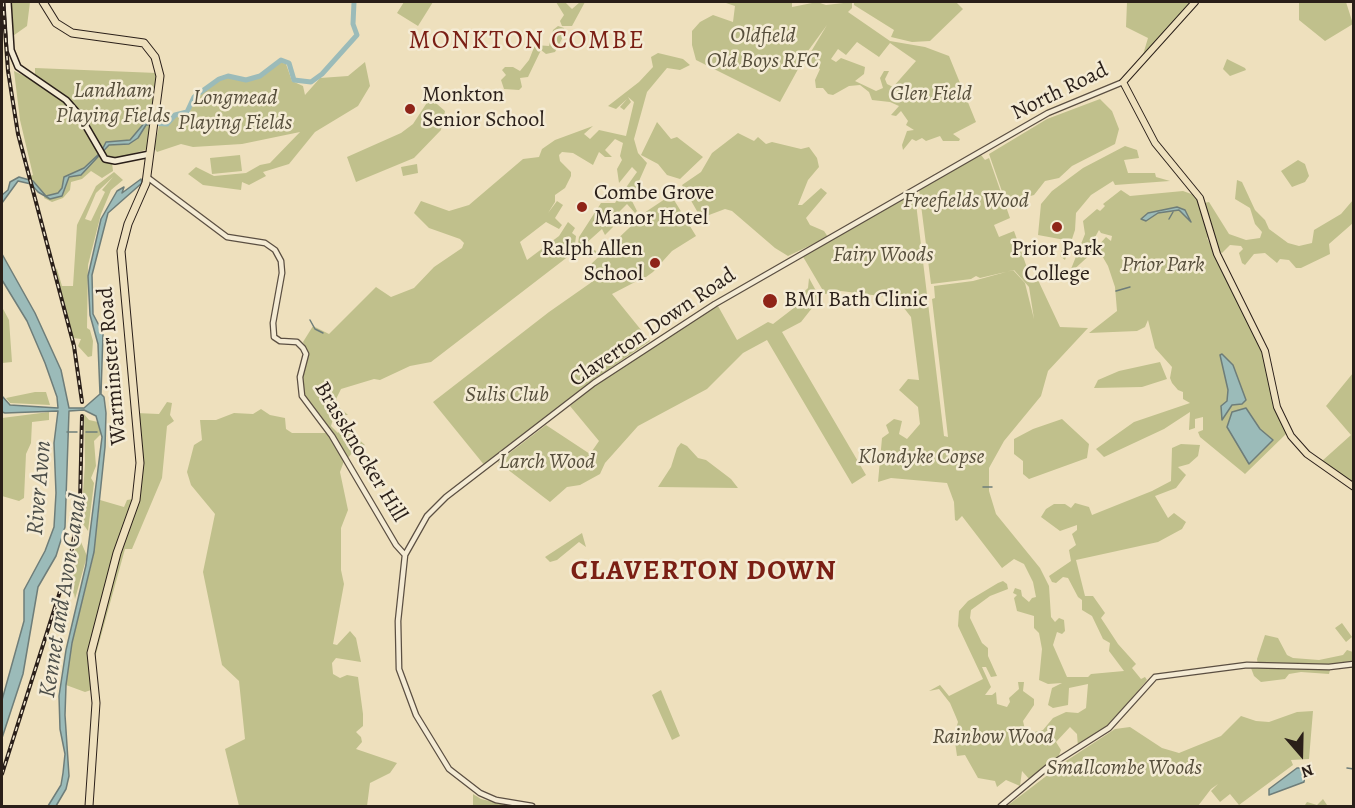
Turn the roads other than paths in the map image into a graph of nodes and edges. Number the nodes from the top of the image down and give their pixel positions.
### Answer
1 (8, 2) edge
2 (43, 2) edge
3 (1195, 2) edge
4 (1123, 82) junction
5 (150, 154) junction
6 (148, 180) junction
7 (918, 188) joint
8 (1353, 487) edge
9 (405, 555) junction
10 (1353, 664) edge
11 (89, 807) edge
12 (532, 807) edge
13 (1001, 807) edge

1 - 5 main road
2 - 5 highway, Warminster Road
3 - 4 main road, North Road
4 - 7 street, North Road
4 - 8 main road
5 - 6 highway, Warminster Road
6 - 9 street, Brassknocker Hill
6 - 11 highway, Warminster Road
7 - 9 street, Claverton Down Road
9 - 12 street, Claverton Down Road
10 - 13 street

